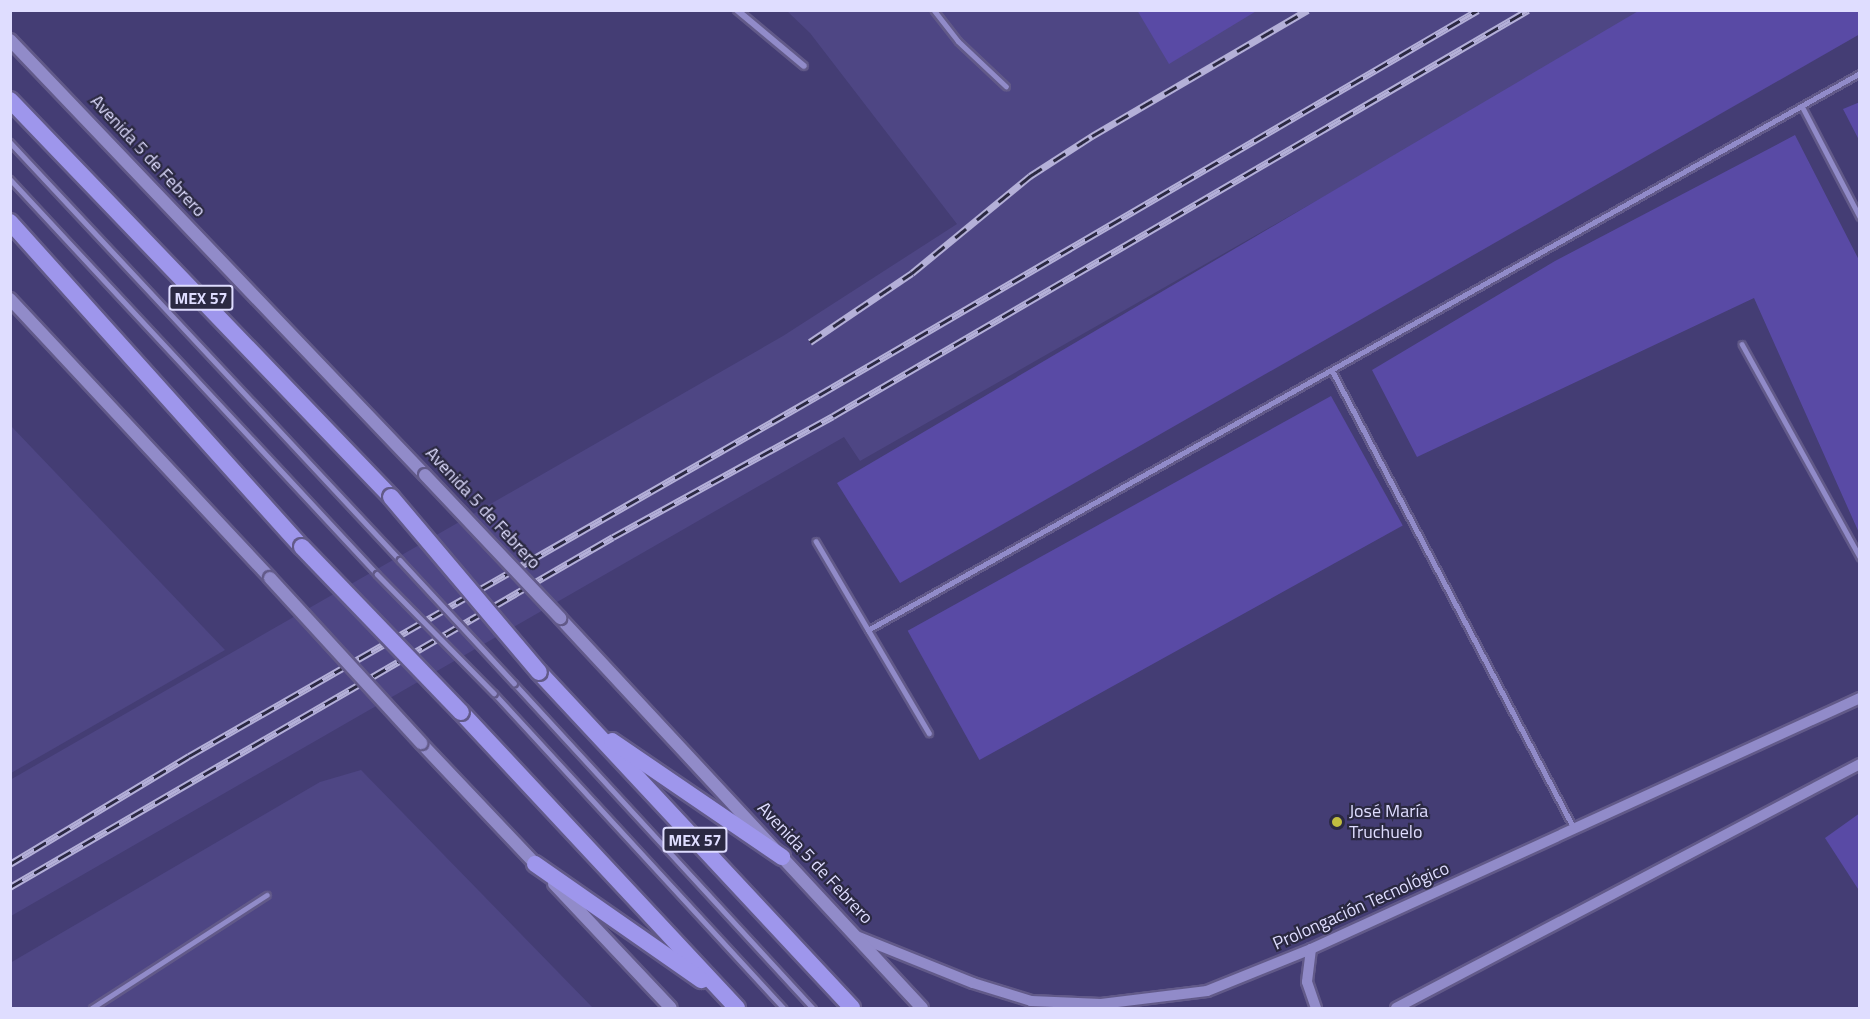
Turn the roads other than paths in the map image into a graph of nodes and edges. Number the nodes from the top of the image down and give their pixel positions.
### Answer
1 (737, 10) edge
2 (934, 10) edge
3 (10, 40) edge
4 (804, 66) dead end
5 (1860, 73) edge
6 (1006, 86) dead end
7 (10, 100) edge
8 (1802, 106) junction
9 (10, 142) edge
10 (10, 179) edge
11 (1860, 217) edge
12 (10, 222) edge
13 (10, 299) edge
14 (1742, 344) dead end
15 (1332, 370) junction
16 (816, 541) dead end
17 (1860, 556) edge
18 (868, 630) junction
19 (1860, 698) edge
20 (586, 723) junction
21 (929, 734) dead end
22 (1860, 764) edge
23 (1574, 828) junction
24 (782, 857) junction
25 (535, 864) junction
26 (267, 895) dead end
27 (856, 936) junction
28 (1311, 949) junction
29 (733, 1004) edge
30 (92, 1008) edge
31 (671, 1008) edge
32 (784, 1008) edge
33 (813, 1008) edge
34 (852, 1008) edge
35 (922, 1008) edge
36 (1316, 1008) edge
37 (1396, 1008) edge

1 - 4 street
2 - 6 lane
3 - 24 main road, Avenida 5 de Febrero, bridge
5 - 8 lane
7 - 20 highway, MEX 57, bridge
8 - 11 lane
8 - 15 lane
9 - 33 lane, bridge
10 - 32 lane, bridge
12 - 29 highway, bridge
13 - 25 main road, bridge
14 - 17 lane
15 - 18 lane
15 - 23 lane
16 - 18 lane
18 - 21 lane
19 - 23 street, Prolongación Tecnológico
20 - 24 highway
20 - 34 highway, MEX 57
22 - 37 street
23 - 28 street, Prolongación Tecnológico
24 - 27 main road, Avenida 5 de Febrero
25 - 29 highway
25 - 31 main road
26 - 30 lane
27 - 28 street, Prolongación Tecnológico
27 - 35 main road, Avenida 5 de Febrero
28 - 36 street

